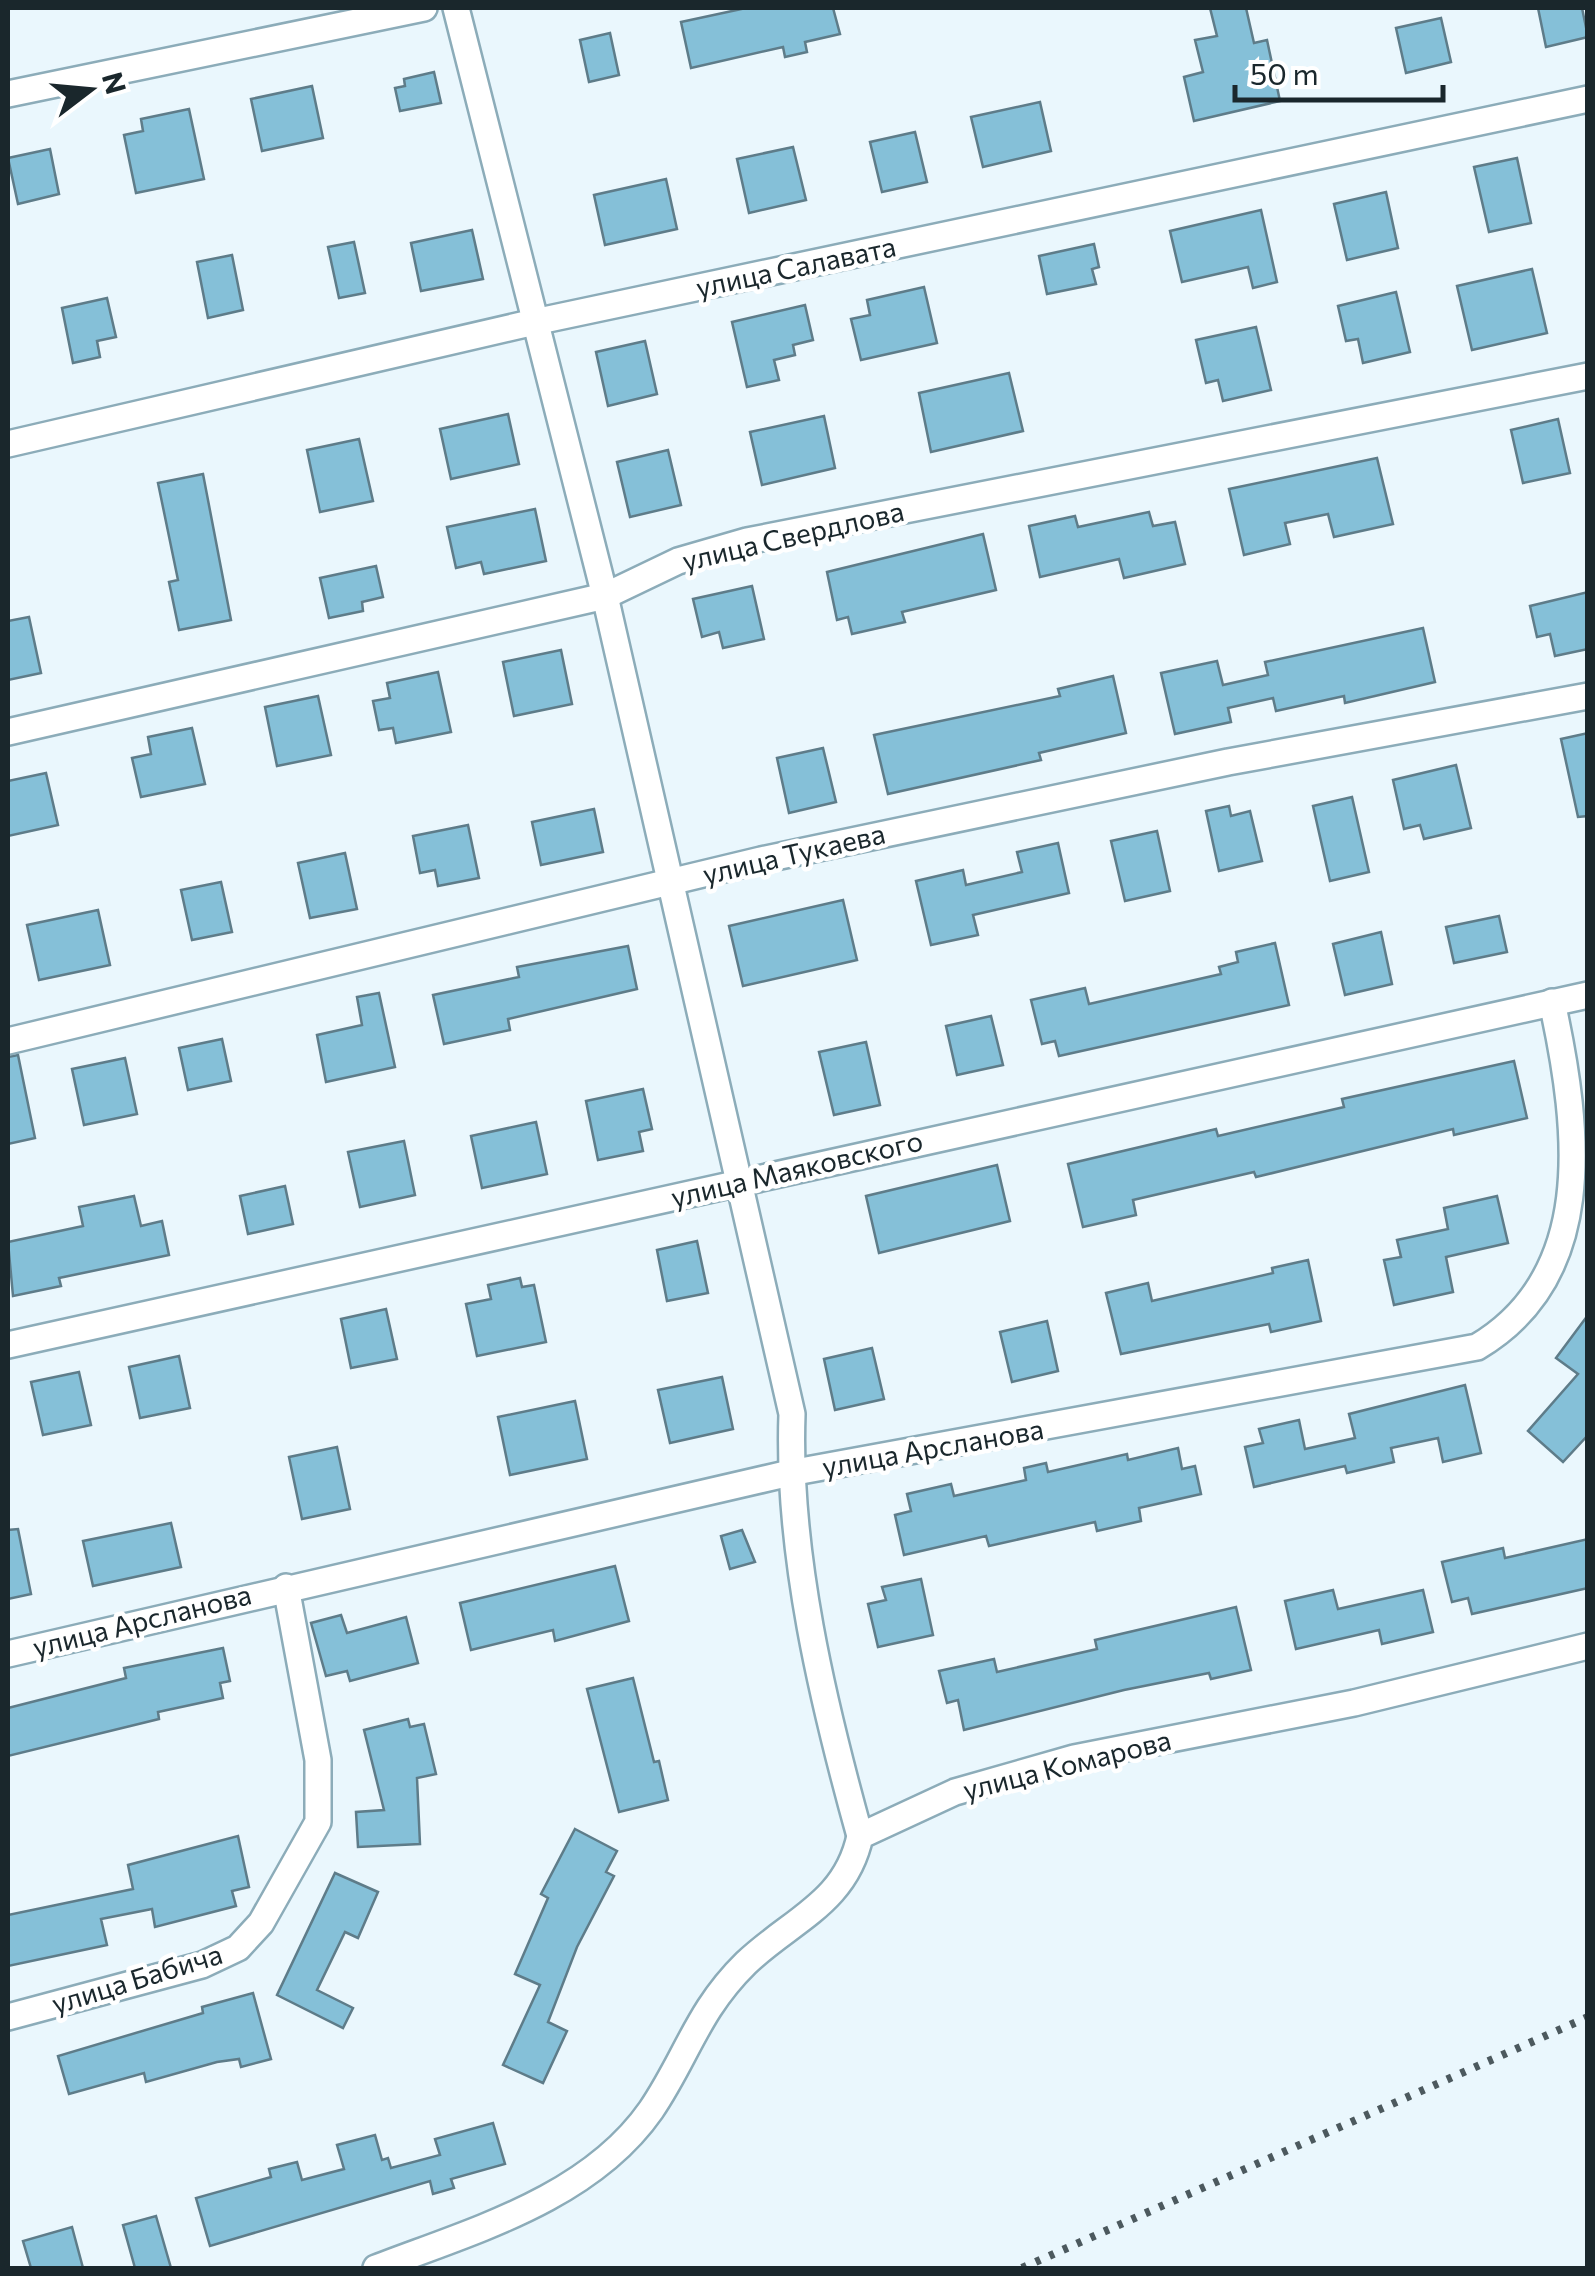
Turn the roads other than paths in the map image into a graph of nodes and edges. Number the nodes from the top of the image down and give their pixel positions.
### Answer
1 (424, 8) edge
2 (456, 8) edge
3 (8, 94) edge
4 (1588, 99) edge
5 (540, 321) junction
6 (1588, 376) edge
7 (8, 444) edge
8 (605, 596) junction
9 (1588, 696) edge
10 (8, 732) edge
11 (669, 882) junction
12 (1588, 995) edge
13 (1552, 1002) junction
14 (8, 1041) edge
15 (740, 1182) junction
16 (8, 1345) edge
17 (790, 1473) junction
18 (286, 1586) junction
19 (1588, 1646) edge
20 (8, 1654) edge
21 (860, 1836) junction
22 (8, 2017) edge
23 (376, 2268) edge

1 - 3 street
2 - 5 street
4 - 5 street, улица Салавата
5 - 7 street, улица Салавата
5 - 8 street
6 - 8 street, улица Свердлова
8 - 10 street, улица Свердлова
8 - 11 street
9 - 11 street, улица Тукаева
11 - 14 street, улица Тукаева
11 - 15 street
12 - 13 street, улица Маяковского
13 - 15 street, улица Маяковского
13 - 17 street, улица Арсланова
15 - 16 street, улица Маяковского
15 - 17 street
17 - 18 street, улица Арсланова
17 - 21 street
18 - 20 street, улица Арсланова
18 - 22 street, улица Бабича
19 - 21 street, улица Комарова
21 - 23 street

